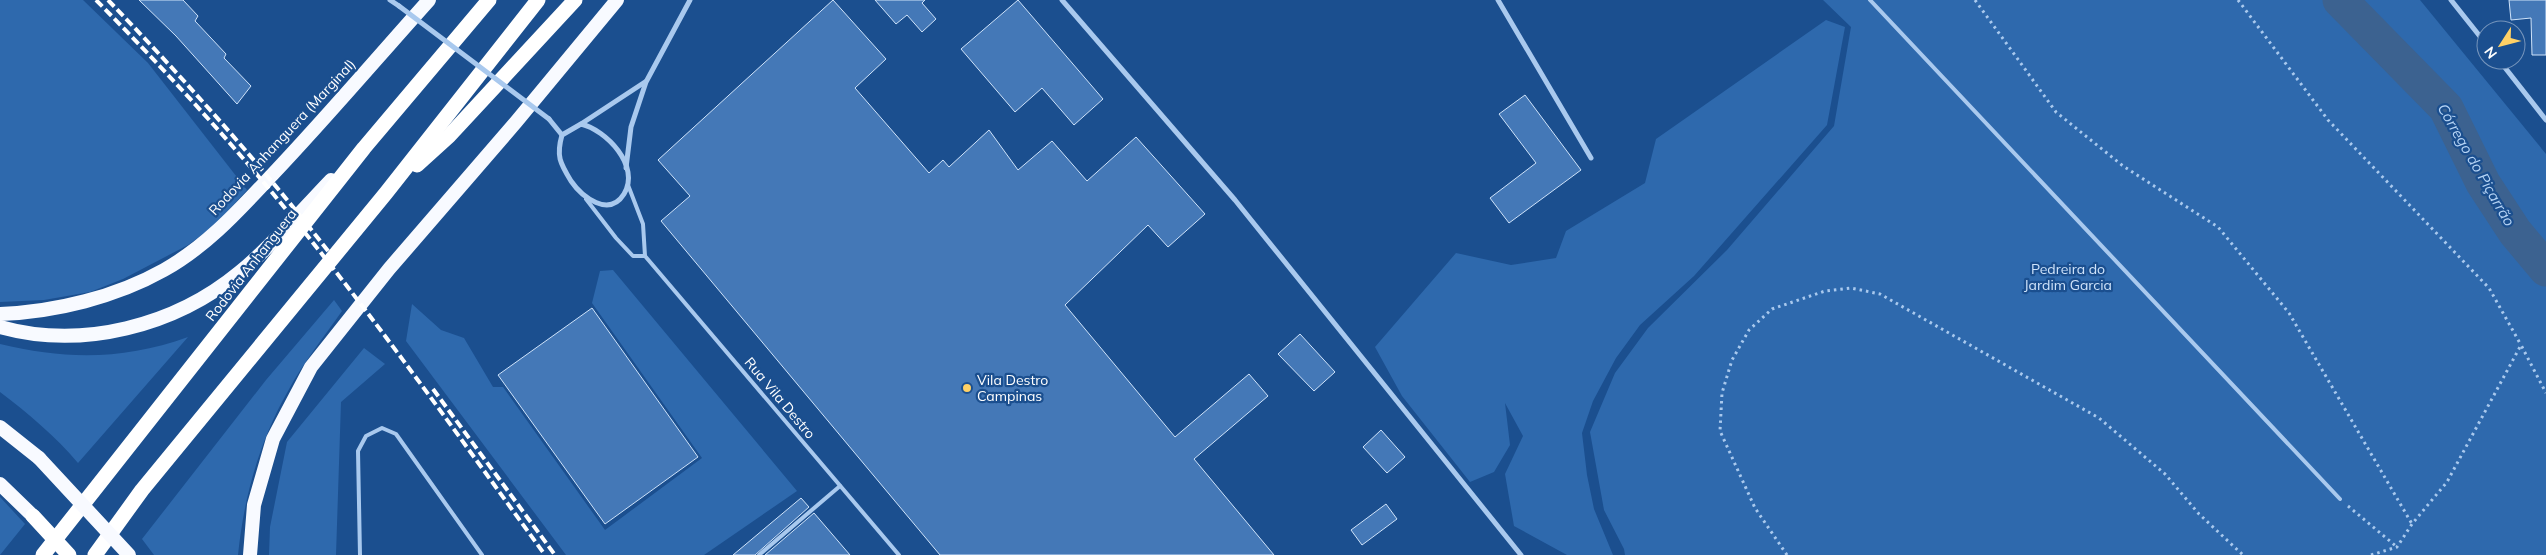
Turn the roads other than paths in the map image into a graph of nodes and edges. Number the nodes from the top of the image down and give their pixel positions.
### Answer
1 (390, 0) edge
2 (430, 0) edge
3 (489, 0) edge
4 (538, 0) edge
5 (575, 0) edge
6 (617, 0) edge
7 (690, 0) edge
8 (1062, 0) edge
9 (1498, 0) edge
10 (1870, 0) edge
11 (2451, 0) edge
12 (2458, 0) edge
13 (2460, 10) junction
14 (2476, 31) edge
15 (2506, 70) edge
16 (646, 82) junction
17 (2546, 120) edge
18 (581, 124) junction
19 (562, 135) junction
20 (364, 148) junction
21 (1591, 158) dead end
22 (626, 169) junction
23 (627, 183) junction
24 (386, 193) junction
25 (586, 199) junction
26 (645, 256) junction
27 (0, 314) edge
28 (0, 326) edge
29 (0, 427) edge
30 (0, 484) edge
31 (840, 486) junction
32 (2340, 499) road end
33 (33, 516) joint
34 (47, 549) edge
35 (38, 555) edge
36 (69, 555) edge
37 (95, 555) edge
38 (129, 555) edge
39 (250, 555) edge
40 (360, 555) edge
41 (482, 555) edge
42 (759, 555) edge
43 (899, 555) edge
44 (1521, 555) edge

1 - 19 street, bridge
2 - 27 highway, Rodovia Anhanguera (Marginal)
3 - 20 highway, Rodovia Anhanguera
4 - 24 highway
5 - 24 highway
6 - 39 highway
7 - 16 street
8 - 44 street
9 - 21 street
10 - 32 lane
11 - 13 street
12 - 13 street
13 - 14 street
15 - 17 street
16 - 18 street
16 - 22 street
18 - 19 street
18 - 22 street
19 - 25 street
20 - 28 highway
20 - 34 highway, Rodovia Anhanguera
22 - 23 street
23 - 25 street
23 - 26 lane
24 - 37 highway
25 - 26 lane, Rua Vila Destro
26 - 31 lane, Rua Vila Destro
29 - 38 highway, bridge
30 - 33 highway
31 - 42 lane
31 - 43 lane, Rua Vila Destro
33 - 36 highway, bridge
34 - 35 highway, Rodovia Anhanguera
40 - 41 lane

